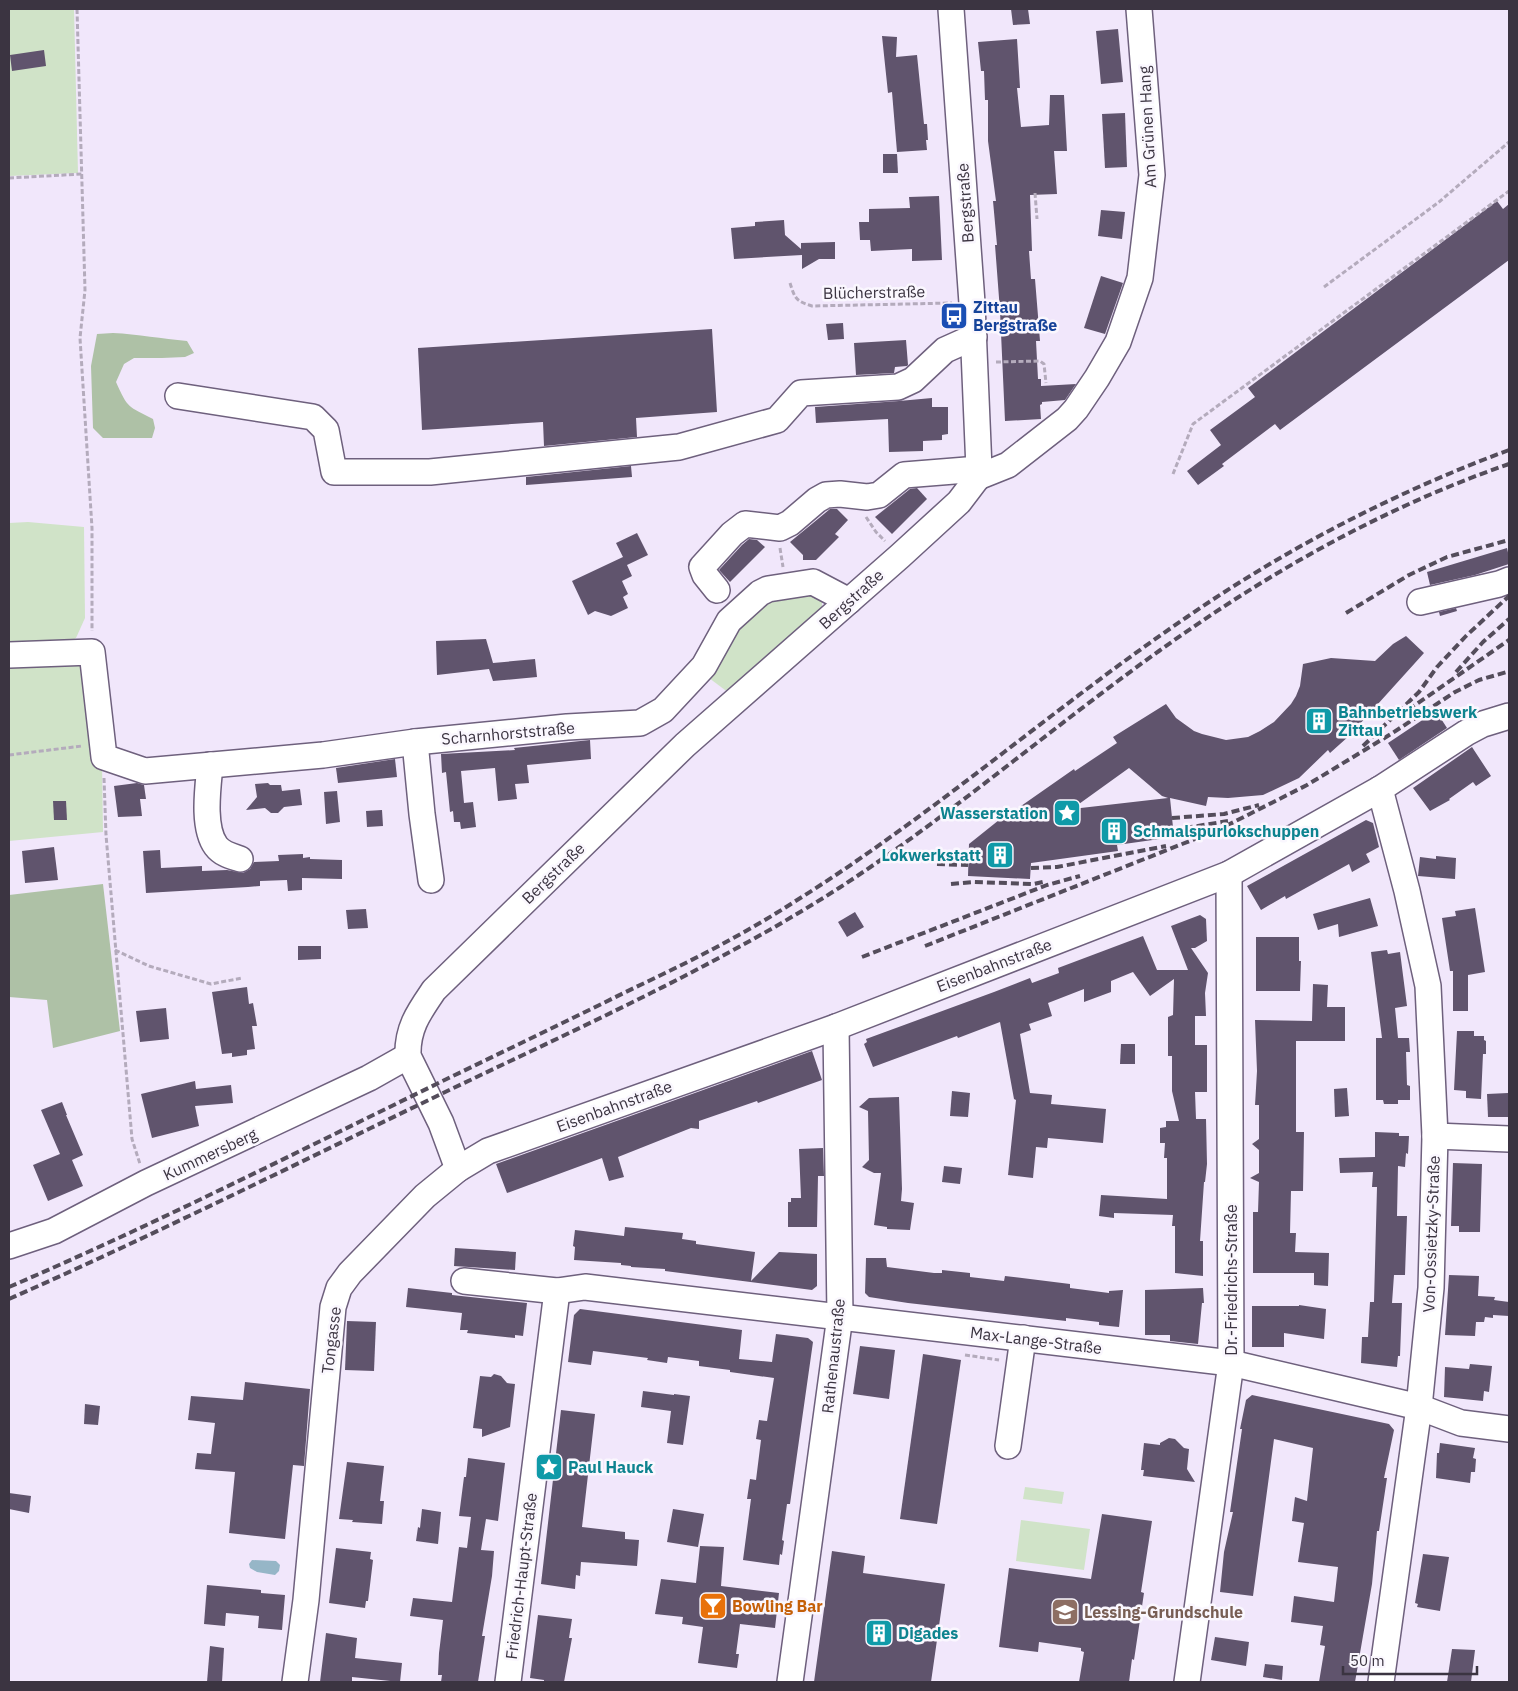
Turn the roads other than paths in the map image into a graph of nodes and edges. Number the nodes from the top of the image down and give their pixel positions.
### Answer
1 (951, 9) edge
2 (1139, 9) edge
3 (974, 337) junction
4 (178, 396) dead end
5 (978, 473) junction
6 (1509, 580) edge
7 (717, 590) dead end
8 (849, 601) junction
9 (1420, 602) dead end
10 (9, 655) edge
11 (1509, 716) edge
12 (415, 742) junction
13 (210, 765) junction
14 (1380, 789) junction
15 (240, 859) dead end
16 (1229, 874) junction
17 (431, 880) dead end
18 (836, 1027) junction
19 (408, 1056) junction
20 (1435, 1136) junction
21 (1509, 1139) edge
22 (458, 1169) junction
23 (9, 1246) edge
24 (464, 1282) dead end
25 (557, 1291) junction
26 (840, 1316) junction
27 (1023, 1338) junction
28 (1231, 1363) junction
29 (1419, 1407) junction
30 (1509, 1429) edge
31 (1008, 1446) dead end
32 (295, 1682) edge
33 (508, 1682) edge
34 (790, 1682) edge
35 (1187, 1682) edge
36 (1381, 1682) edge

1 - 3 street, Bergstraße
2 - 5 street, Am Grünen Hang
3 - 4 street
3 - 5 street, Bergstraße
5 - 7 street, Am Grünen Hang
5 - 8 street, Bergstraße
6 - 9 street
8 - 12 street, Scharnhorststraße
8 - 19 street, Bergstraße
10 - 13 street, Scharnhorststraße
11 - 14 street, Eisenbahnstraße
12 - 13 street, Scharnhorststraße
12 - 17 street
13 - 15 street
14 - 16 street, Eisenbahnstraße
14 - 20 street, Von-Ossietzky-Straße
16 - 18 street, Eisenbahnstraße
16 - 28 street, Dr.-Friedrichs-Straße
18 - 22 street, Eisenbahnstraße
18 - 26 street, Rathenaustraße
19 - 22 street
19 - 23 street, Kummersberg
20 - 21 street
20 - 29 street, Von-Ossietzky-Straße
22 - 32 street, Tongasse
24 - 25 street, Max-Lange-Straße
25 - 26 street, Max-Lange-Straße
25 - 33 street, Friedrich-Haupt-Straße
26 - 27 street, Max-Lange-Straße
26 - 34 street, Rathenaustraße
27 - 28 street, Max-Lange-Straße
27 - 31 street
28 - 29 street, Max-Lange-Straße
28 - 35 street, Dr.-Friedrichs-Straße
29 - 30 street, Max-Lange-Straße
29 - 36 street, Von-Ossietzky-Straße

